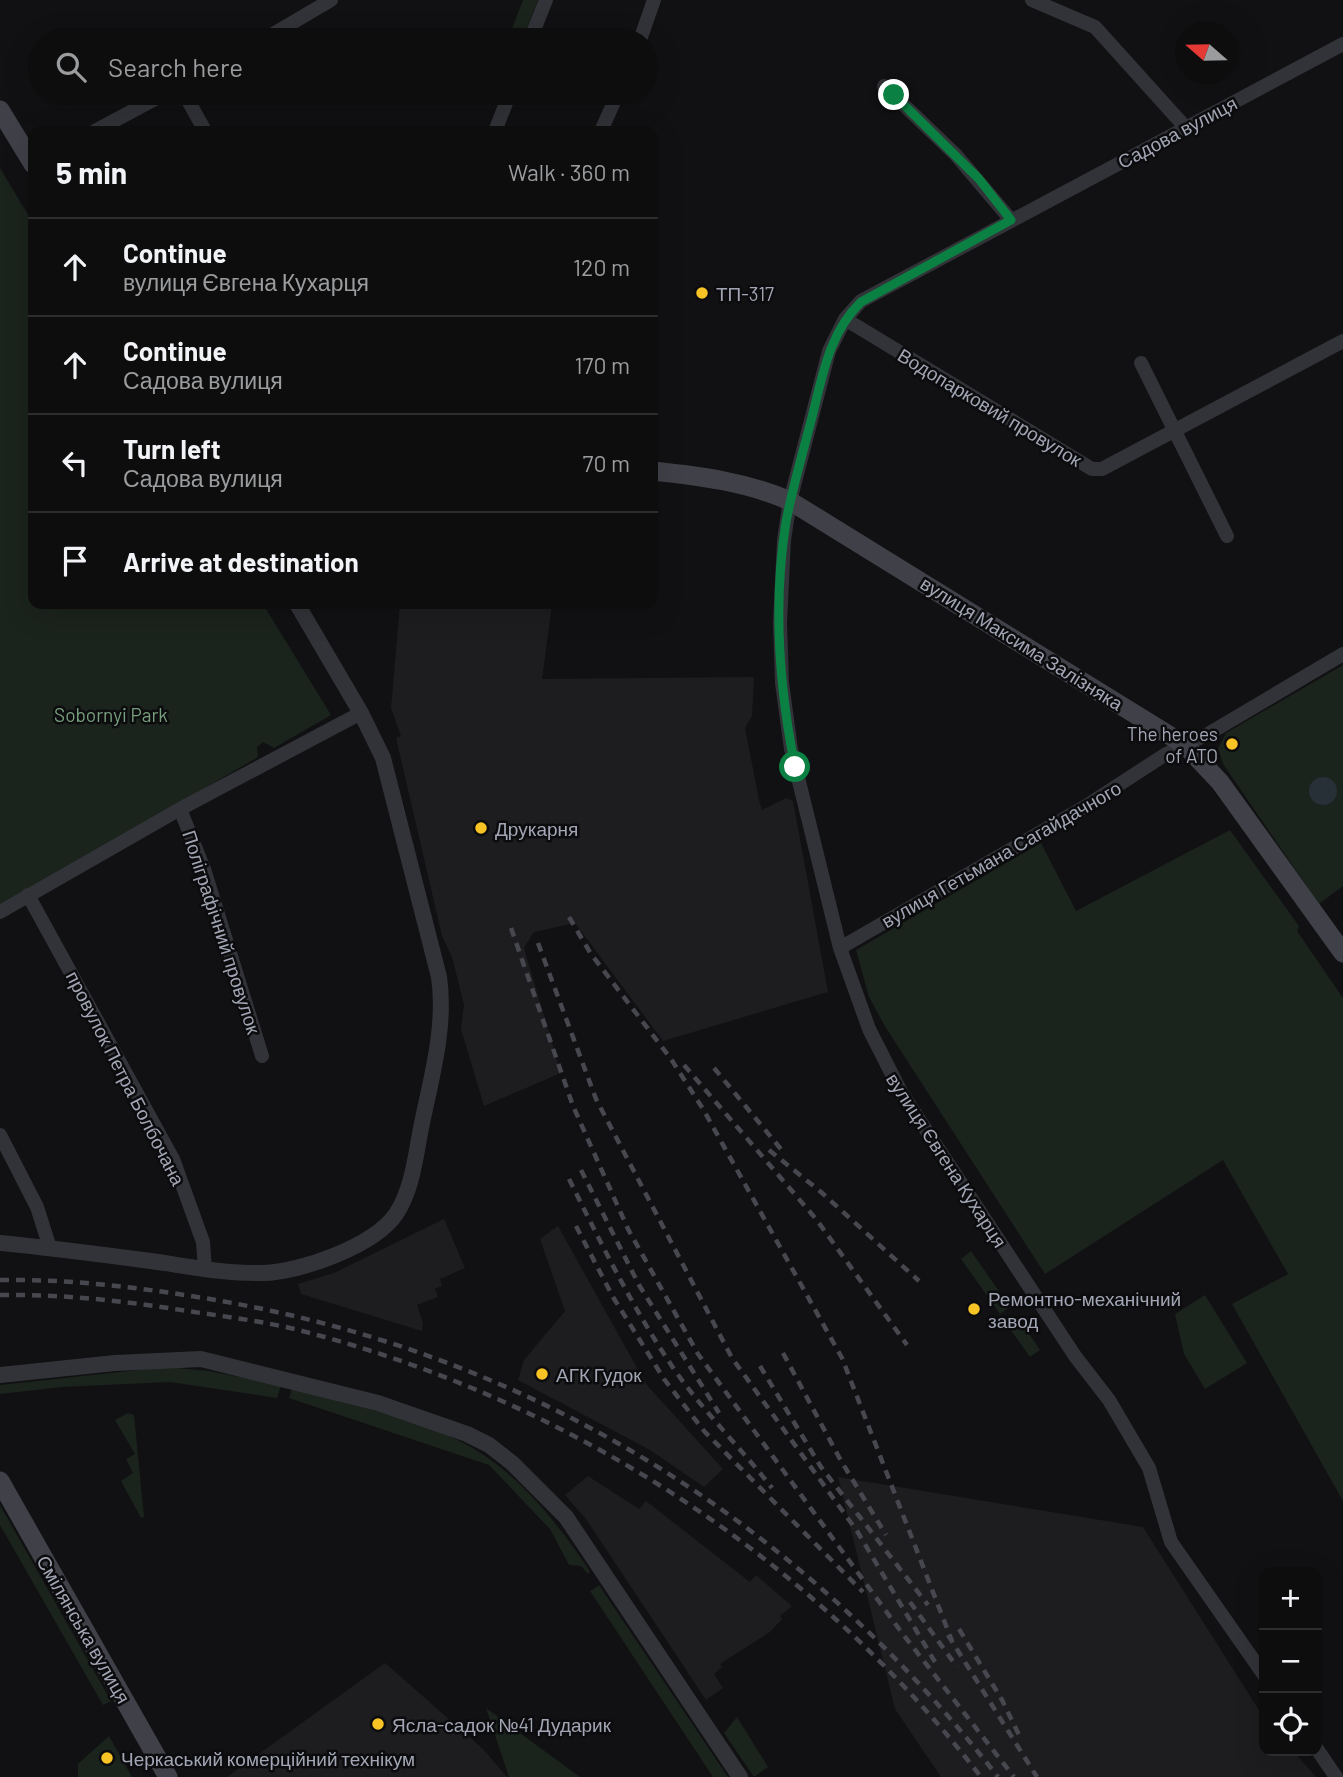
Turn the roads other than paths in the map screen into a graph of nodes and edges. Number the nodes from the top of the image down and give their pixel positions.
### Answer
1 (331, 0) edge
2 (546, 0) edge
3 (654, 0) edge
4 (1032, 0) edge
5 (284, 28) edge
6 (535, 28) edge
7 (644, 28) edge
8 (1343, 44) edge
9 (884, 86) dead end
10 (144, 105) edge
11 (191, 105) edge
12 (505, 105) edge
13 (613, 105) edge
14 (0, 110) edge
15 (104, 126) edge
16 (202, 126) edge
17 (497, 126) edge
18 (603, 126) edge
19 (1186, 128) junction
20 (28, 156) edge
21 (1011, 220) junction
22 (845, 319) junction
23 (1343, 341) edge
24 (1141, 363) dead end
25 (1174, 432) junction
26 (658, 472) edge
27 (790, 501) junction
28 (1227, 536) dead end
29 (300, 609) edge
30 (1343, 654) edge
31 (361, 713) junction
32 (1185, 745) junction
33 (180, 809) junction
34 (28, 895) junction
35 (0, 912) edge
36 (840, 948) junction
37 (1343, 954) edge
38 (262, 1056) dead end
39 (0, 1135) edge
40 (0, 1243) edge
41 (50, 1248) junction
42 (205, 1269) junction
43 (0, 1375) edge
44 (0, 1481) edge
45 (1259, 1668) edge
46 (1322, 1756) edge
47 (167, 1777) edge
48 (740, 1777) edge
49 (1336, 1777) edge

1 - 5 street
2 - 6 street
3 - 7 street
4 - 19 street
8 - 19 street, Садова вулиця
9 - 21 street
10 - 15 street
11 - 16 street
12 - 17 street
13 - 18 street
14 - 20 main road
19 - 21 street, Садова вулиця
21 - 22 street, Садова вулиця
22 - 25 street, Водопарковий провулок
22 - 27 street, Садова вулиця
23 - 25 street, Водопарковий провулок
24 - 25 street
25 - 28 street
26 - 27 main road, вулиця Максима Залізняка
27 - 32 main road, вулиця Максима Залізняка
27 - 36 street, вулиця Євгена Кухарця
29 - 31 street
30 - 32 street, вулиця Гетьмана Сагайдачного
31 - 33 street, Поліграфічний провулок
31 - 42 street
32 - 36 street, вулиця Гетьмана Сагайдачного
32 - 37 main road, вулиця Максима Залізняка
33 - 34 street, Поліграфічний провулок
33 - 38 street, Поліграфічний провулок
34 - 35 street, Поліграфічний провулок
34 - 42 street, провулок Петра Болбочана
36 - 45 street, вулиця Євгена Кухарця
39 - 41 street
40 - 41 street
41 - 42 street
43 - 48 street
44 - 47 main road, Смілянська вулиця
46 - 49 street

